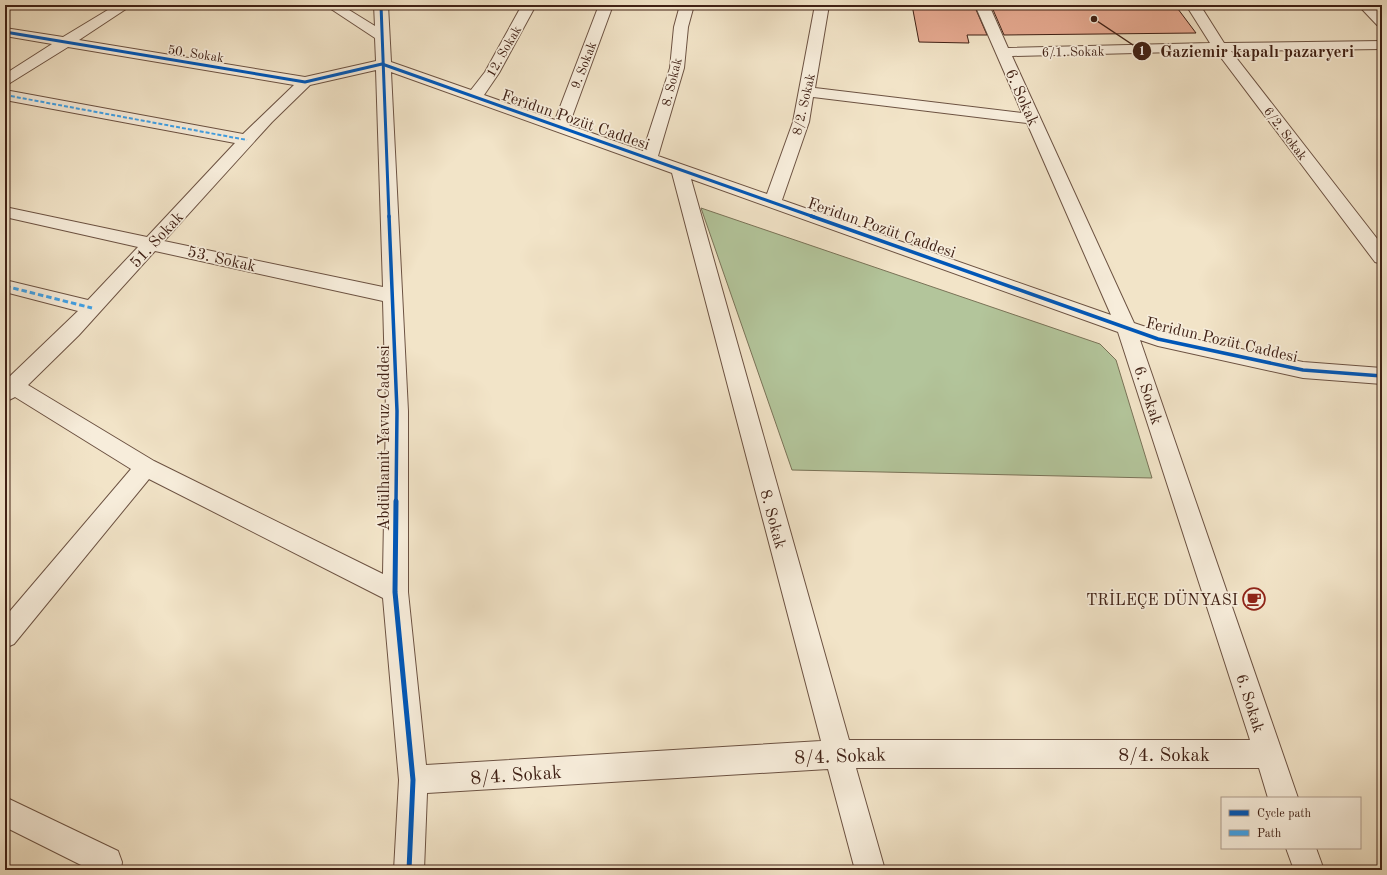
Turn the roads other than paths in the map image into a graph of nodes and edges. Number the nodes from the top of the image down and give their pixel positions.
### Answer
1 (125, 5) edge
2 (332, 5) edge
3 (381, 5) edge
4 (529, 5) edge
5 (606, 5) edge
6 (687, 5) edge
7 (822, 5) edge
8 (982, 5) edge
9 (1193, 5) edge
10 (1365, 5) edge
11 (1382, 22) edge
12 (5, 32) edge
13 (382, 36) junction
14 (65, 42) junction
15 (1382, 45) edge
16 (1220, 47) junction
17 (1004, 52) junction
18 (382, 64) junction
19 (5, 80) edge
20 (305, 82) junction
21 (807, 92) junction
22 (5, 94) edge
23 (475, 96) junction
24 (1033, 120) junction
25 (560, 126) junction
26 (247, 140) junction
27 (649, 157) junction
28 (679, 168) junction
29 (773, 201) junction
30 (5, 212) edge
31 (152, 243) junction
32 (1382, 258) edge
33 (5, 286) edge
34 (392, 296) junction
35 (92, 308) junction
36 (1126, 327) junction
37 (1382, 376) edge
38 (9, 390) edge
39 (146, 467) junction
40 (395, 592) junction
41 (5, 636) edge
42 (838, 754) junction
43 (1268, 754) junction
44 (412, 780) junction
45 (1283, 797) edge
46 (5, 812) edge
47 (1301, 849) edge
48 (112, 867) edge
49 (409, 870) edge
50 (870, 870) edge
51 (1309, 870) edge

1 - 14 street
2 - 13 street
3 - 13 street, Abdülhamit Yavuz Caddesi
4 - 23 street, 12. Sokak
5 - 25 street, 9. Sokak
6 - 27 street, 8. Sokak
7 - 21 street, 8/2. Sokak
8 - 17 street, 6. Sokak
9 - 16 street, 6/2. Sokak
10 - 11 street
12 - 14 street, 50. Sokak
13 - 18 street, Abdülhamit Yavuz Caddesi
14 - 19 street
14 - 20 street, 50. Sokak
15 - 16 street, 6/1. Sokak
16 - 17 street, 6/1. Sokak
16 - 32 street, 6/2. Sokak
17 - 24 street, 6. Sokak
18 - 20 street, 50. Sokak
18 - 23 street, Feridun Pozüt Caddesi
18 - 34 street, Abdülhamit Yavuz Caddesi
20 - 26 street, 51. Sokak
21 - 24 street
21 - 29 street, 8/2. Sokak
22 - 26 street
23 - 25 street, Feridun Pozüt Caddesi
24 - 36 street, 6. Sokak
25 - 27 street, Feridun Pozüt Caddesi
26 - 31 street, 51. Sokak
27 - 28 street, Feridun Pozüt Caddesi
28 - 29 street, Feridun Pozüt Caddesi
28 - 42 street, 8. Sokak
29 - 36 street, Feridun Pozüt Caddesi
30 - 31 street, 53. Sokak
31 - 34 street, 53. Sokak
31 - 35 street, 51. Sokak
33 - 35 street
34 - 40 street, Abdülhamit Yavuz Caddesi
35 - 38 street, 51. Sokak
36 - 37 street, Feridun Pozüt Caddesi
36 - 43 street, 6. Sokak
38 - 39 street
39 - 40 street
39 - 41 street
40 - 44 street, Abdülhamit Yavuz Caddesi
42 - 43 street, 8/4. Sokak
42 - 44 street, 8/4. Sokak
42 - 50 street, 8. Sokak
43 - 45 street, 6. Sokak
44 - 49 street, Abdülhamit Yavuz Caddesi
46 - 48 street
47 - 51 street

